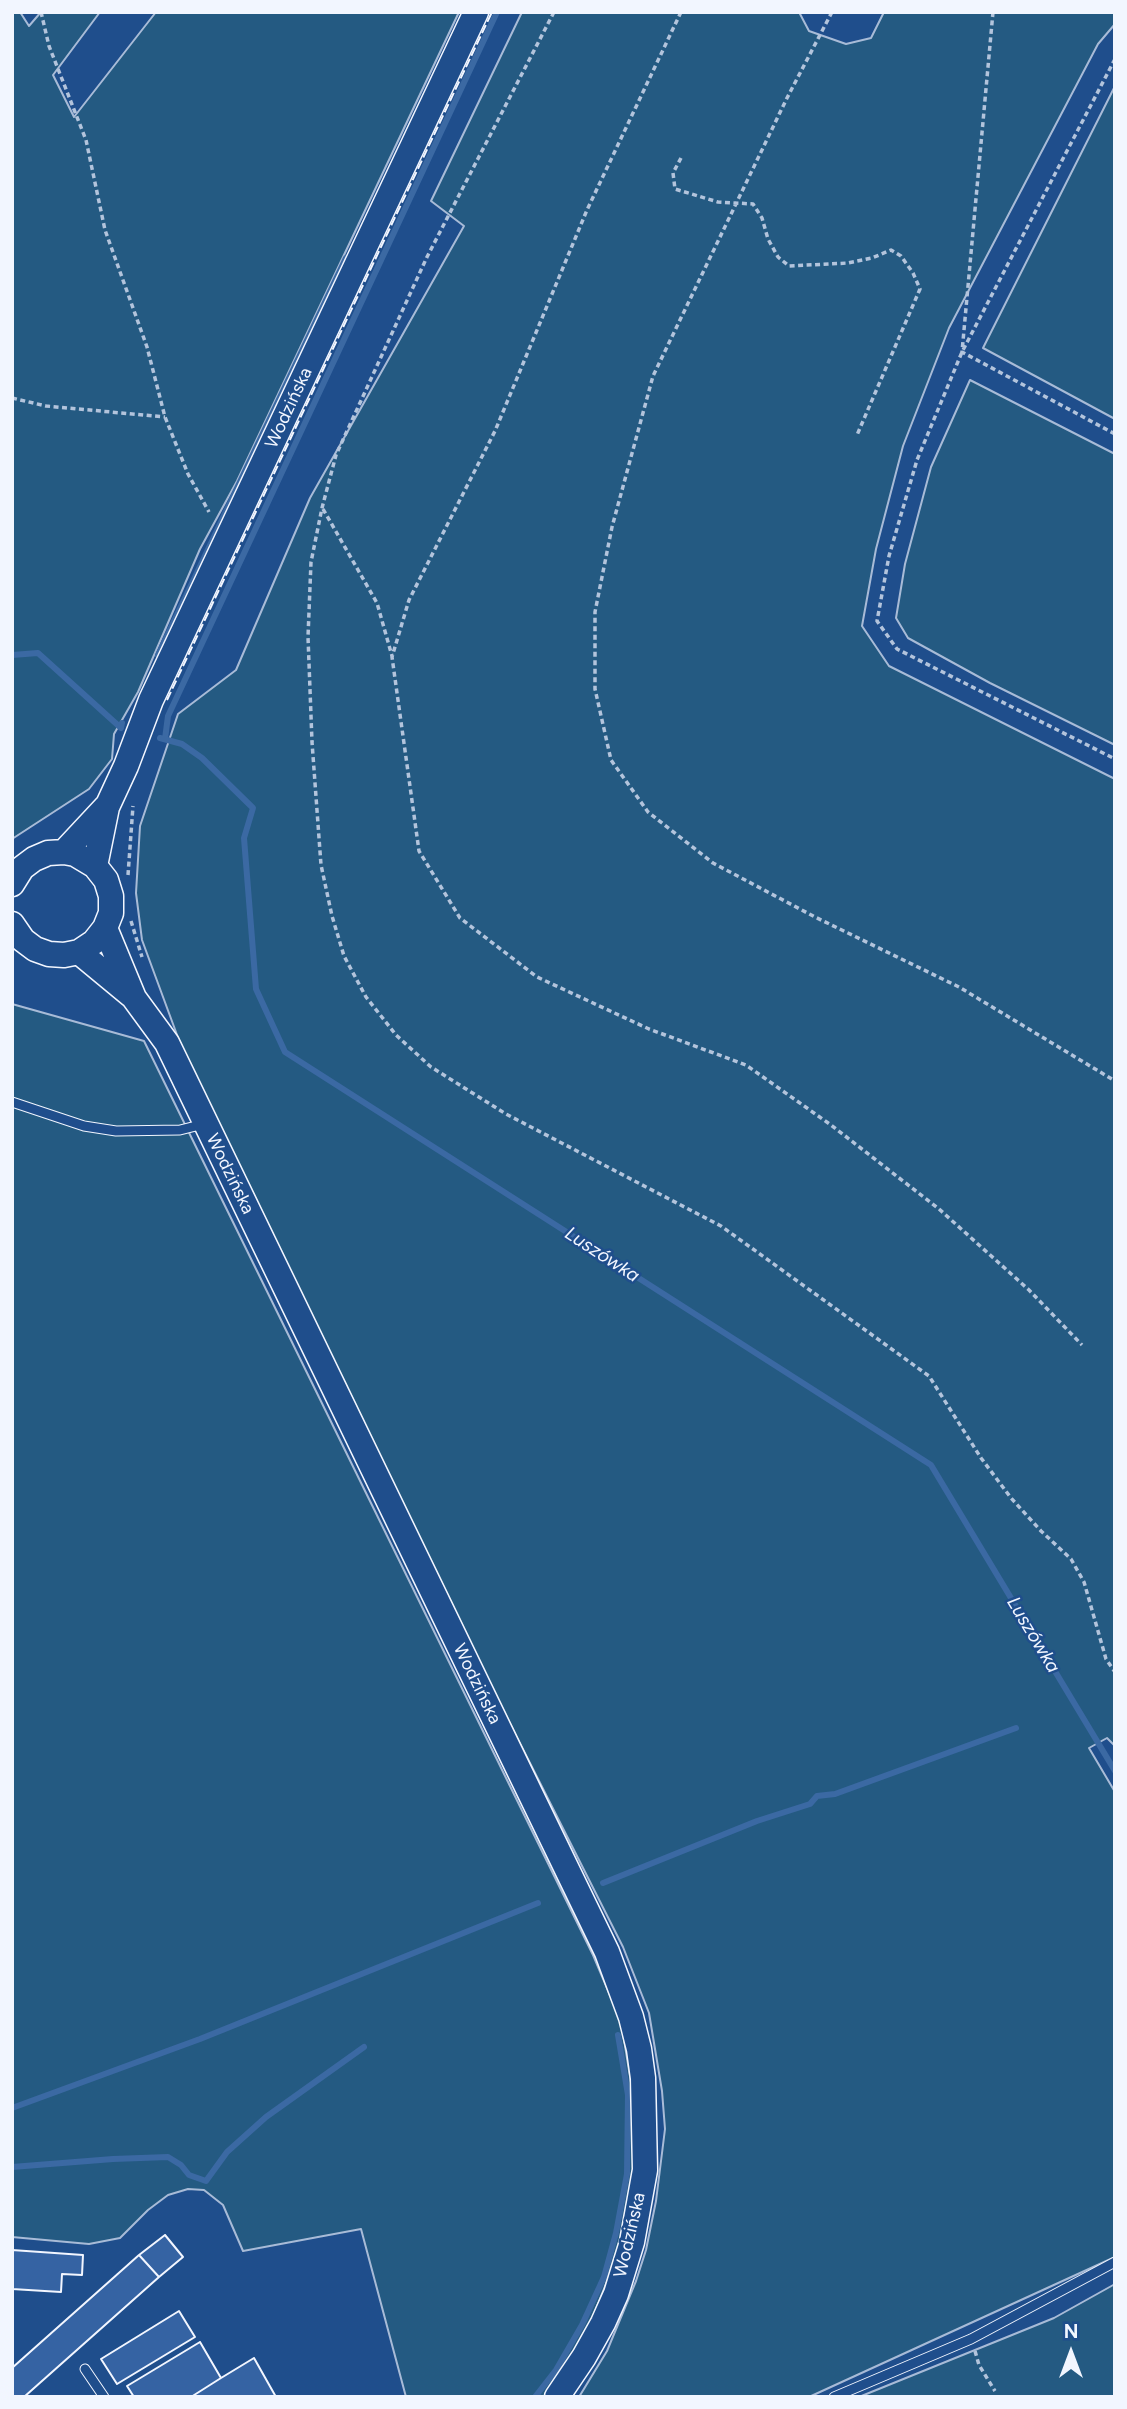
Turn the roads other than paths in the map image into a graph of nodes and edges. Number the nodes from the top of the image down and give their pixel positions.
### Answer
1 (476, 12) edge
2 (107, 807) junction
3 (64, 852) junction
4 (96, 866) junction
5 (12, 884) edge
6 (13, 926) edge
7 (105, 928) junction
8 (79, 952) junction
9 (134, 998) junction
10 (12, 1102) edge
11 (205, 1123) junction
12 (1115, 2262) edge
13 (85, 2369) dead end
14 (104, 2397) edge
15 (557, 2397) edge
16 (834, 2397) edge

1 - 2 street, Wodzińska
2 - 3 street, Wodzińska
2 - 4 street, Wodzińska
3 - 4 street
3 - 5 street
4 - 7 street
6 - 8 street
7 - 8 street
7 - 9 street, Wodzińska
8 - 9 street, Wodzińska
9 - 11 street, Wodzińska
10 - 11 lane
11 - 15 street, Wodzińska
12 - 16 lane
13 - 14 lane

